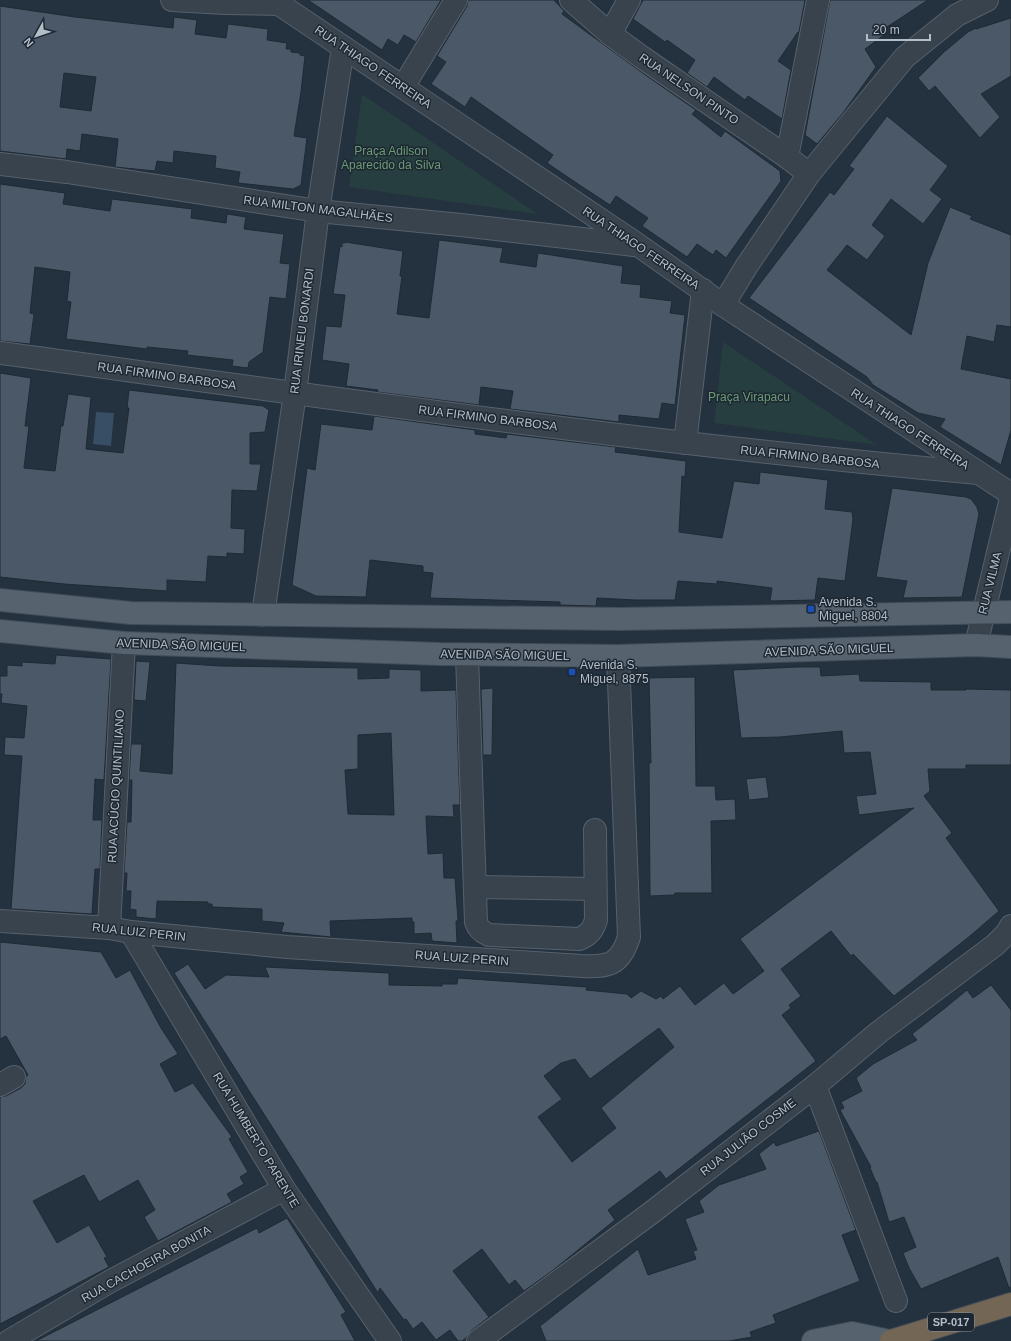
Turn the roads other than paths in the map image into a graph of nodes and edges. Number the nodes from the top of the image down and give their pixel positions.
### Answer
1 (172, 0) edge
2 (456, 0) edge
3 (571, 0) edge
4 (630, 0) edge
5 (818, 0) edge
6 (987, 0) edge
7 (279, 1) edge
8 (610, 34) junction
9 (343, 47) junction
10 (403, 87) junction
11 (787, 157) junction
12 (0, 164) edge
13 (809, 174) junction
14 (318, 211) junction
15 (638, 245) junction
16 (703, 290) junction
17 (723, 305) junction
18 (0, 353) edge
19 (295, 393) junction
20 (685, 443) junction
21 (978, 473) junction
22 (1011, 494) edge
23 (1011, 498) edge
24 (0, 600) edge
25 (983, 612) junction
26 (1011, 612) edge
27 (263, 615) junction
28 (0, 631) edge
29 (124, 643) junction
30 (976, 645) junction
31 (1011, 647) edge
32 (467, 655) junction
33 (618, 656) junction
34 (595, 830) dead end
35 (475, 887) junction
36 (595, 889) junction
37 (0, 921) edge
38 (109, 928) junction
39 (131, 932) junction
40 (1010, 934) edge
41 (815, 1086) junction
42 (284, 1189) junction
43 (896, 1301) dead end
44 (1011, 1304) edge
45 (9, 1341) edge
46 (390, 1341) edge
47 (478, 1341) edge
48 (813, 1341) edge
49 (890, 1341) edge

1 - 7 street
2 - 10 street
3 - 8 street, RUA NELSON PINTO
4 - 8 street
5 - 11 street
6 - 13 street
7 - 9 street, RUA THIAGO FERREIRA
8 - 11 street, RUA NELSON PINTO
9 - 10 street, RUA THIAGO FERREIRA
9 - 14 street, RUA IRINEU BONARDI
10 - 15 street, RUA THIAGO FERREIRA
11 - 13 street, RUA NELSON PINTO
12 - 14 street, RUA MILTON MAGALHÃES
13 - 17 street
14 - 15 street, RUA MILTON MAGALHÃES
14 - 19 street, RUA IRINEU BONARDI
15 - 16 street, RUA THIAGO FERREIRA
16 - 17 street, RUA THIAGO FERREIRA
16 - 20 street
17 - 21 street, RUA THIAGO FERREIRA
18 - 19 street, RUA FIRMINO BARBOSA
19 - 20 street, RUA FIRMINO BARBOSA
19 - 27 street, RUA IRINEU BONARDI
20 - 21 street, RUA FIRMINO BARBOSA
21 - 22 street, RUA THIAGO FERREIRA
23 - 25 street, RUA VILMA
24 - 27 main road
25 - 26 main road
25 - 27 main road
25 - 30 street, RUA VILMA
28 - 29 main road, AVENIDA SÃO MIGUEL
29 - 32 main road, AVENIDA SÃO MIGUEL
29 - 38 street, RUA ACÚCIO QUINTILIANO
30 - 31 main road, AVENIDA SÃO MIGUEL
30 - 33 main road, AVENIDA SÃO MIGUEL
32 - 33 main road, AVENIDA SÃO MIGUEL
32 - 35 street
33 - 39 street, RUA LUIZ PERIN
34 - 36 street
35 - 36 street
35 - 36 street
37 - 38 street, RUA LUIZ PERIN
38 - 39 street, RUA LUIZ PERIN
39 - 42 street, RUA HUMBERTO PARENTE
40 - 41 street, RUA JULIÃO COSME
41 - 43 street
41 - 47 street, RUA JULIÃO COSME
42 - 45 street, RUA CACHOEIRA BONITA
42 - 46 street, RUA HUMBERTO PARENTE
44 - 49 highway, SP-017
48 - 49 main road

